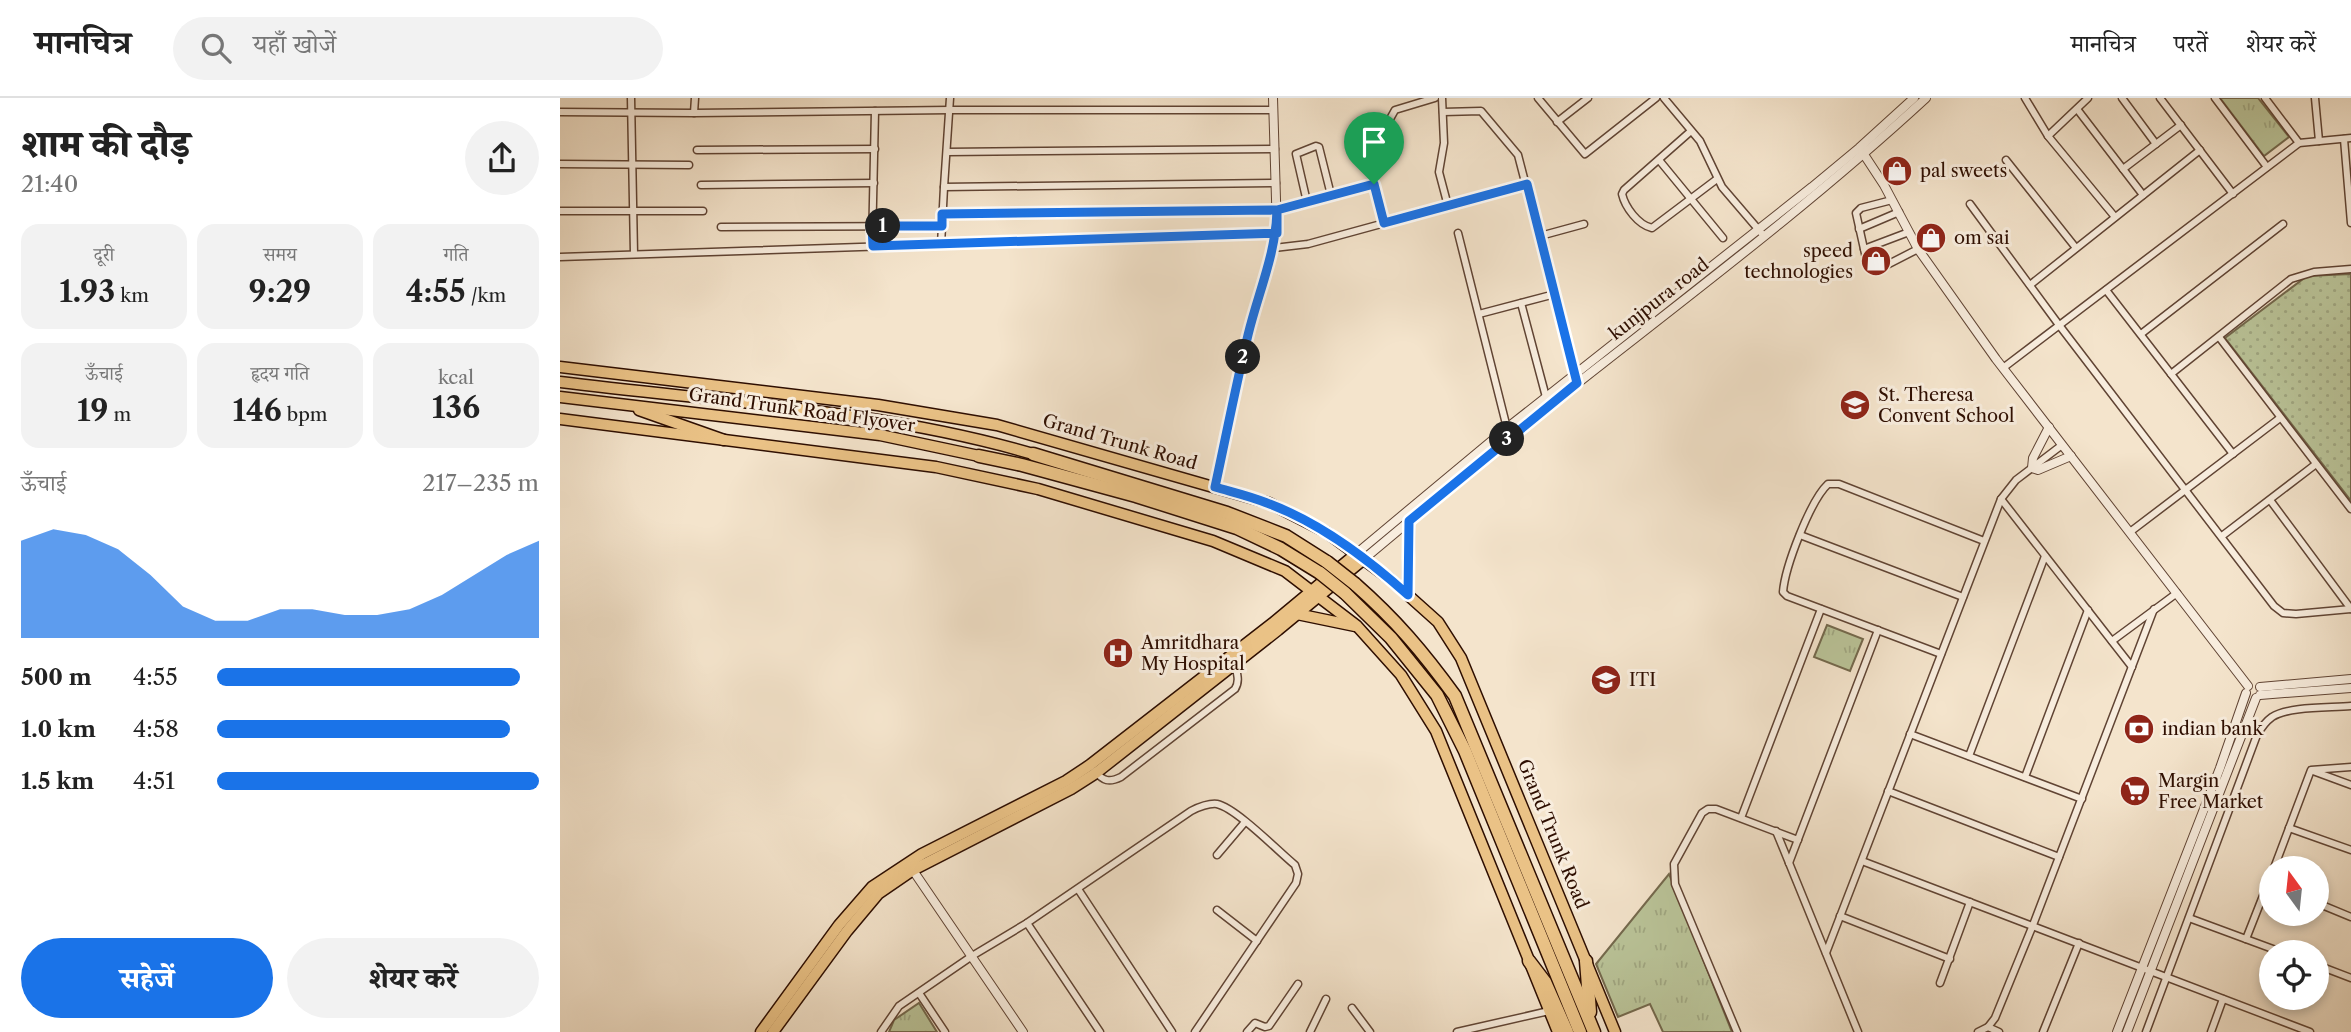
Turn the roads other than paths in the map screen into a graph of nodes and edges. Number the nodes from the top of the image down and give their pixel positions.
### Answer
1 (631, 98) edge
2 (695, 98) edge
3 (950, 98) edge
4 (1273, 98) edge
5 (1435, 98) edge
6 (1442, 98) edge
7 (1538, 98) edge
8 (1588, 98) edge
9 (1656, 98) edge
10 (1664, 98) edge
11 (1914, 98) edge
12 (1926, 98) edge
13 (2025, 98) edge
14 (2088, 98) edge
15 (2122, 98) edge
16 (2160, 98) edge
17 (2215, 98) edge
18 (2265, 98) edge
19 (2315, 98) edge
20 (2077, 109) junction
21 (950, 110) junction
22 (1273, 110) junction
23 (876, 111) junction
24 (1443, 111) junction
25 (560, 112) edge
26 (631, 112) junction
27 (694, 113) junction
28 (1557, 122) junction
29 (2181, 125) junction
30 (1692, 131) junction
31 (2048, 136) junction
32 (2347, 139) edge
33 (2319, 141) junction
34 (2299, 143) junction
35 (2156, 144) junction
36 (875, 149) junction
37 (1275, 149) junction
38 (697, 150) dead end
39 (2200, 150) junction
40 (947, 152) junction
41 (1862, 152) junction
42 (1659, 160) junction
43 (2006, 160) dead end
44 (560, 164) edge
45 (631, 164) junction
46 (689, 165) dead end
47 (2267, 167) junction
48 (2123, 169) junction
49 (1717, 178) junction
50 (874, 183) junction
51 (1276, 183) junction
52 (1374, 184) junction
53 (1527, 184) junction
54 (701, 185) dead end
55 (944, 187) junction
56 (2232, 194) junction
57 (1331, 195) junction
58 (2143, 195) junction
59 (1691, 199) junction
60 (1892, 200) junction
61 (1307, 202) junction
62 (1970, 204) dead end
63 (1448, 205) junction
64 (1277, 210) junction
65 (560, 211) edge
66 (633, 211) junction
67 (703, 211) dead end
68 (1899, 212) junction
69 (942, 214) junction
70 (2115, 217) junction
71 (2351, 222) edge
72 (1384, 223) junction
73 (1584, 224) dead end
74 (2283, 224) dead end
75 (872, 226) junction
76 (942, 226) junction
77 (721, 227) dead end
78 (1859, 229) junction
79 (1909, 232) junction
80 (1277, 233) junction
81 (1458, 233) dead end
82 (1762, 233) junction
83 (1540, 236) junction
84 (1723, 238) dead end
85 (941, 245) junction
86 (873, 246) junction
87 (1274, 248) junction
88 (2076, 248) junction
89 (1864, 249) junction
90 (1918, 249) junction
91 (634, 254) junction
92 (560, 257) edge
93 (2351, 269) edge
94 (2030, 285) junction
95 (2106, 290) junction
96 (1555, 294) junction
97 (1521, 303) junction
98 (1479, 314) junction
99 (2059, 326) junction
100 (2141, 334) junction
101 (2219, 337) junction
102 (560, 367) edge
103 (2003, 368) junction
104 (2171, 374) junction
105 (1576, 379) junction
106 (560, 382) edge
107 (560, 397) edge
108 (1546, 397) junction
109 (620, 404) junction
110 (878, 405) junction
111 (876, 418) junction
112 (2280, 418) junction
113 (560, 419) edge
114 (2049, 427) junction
115 (1507, 428) junction
116 (724, 440) junction
117 (2062, 445) junction
118 (1489, 449) junction
119 (1032, 454) joint
120 (2232, 454) junction
121 (979, 456) joint
122 (2071, 456) junction
123 (2316, 464) junction
124 (2032, 468) junction
125 (1215, 487) junction
126 (2186, 490) junction
127 (2001, 499) junction
128 (2270, 500) junction
129 (2351, 509) edge
130 (1407, 518) junction
131 (2130, 533) junction
132 (1800, 535) junction
133 (2222, 536) junction
134 (1984, 541) junction
135 (1360, 556) junction
136 (2046, 556) junction
137 (1323, 568) junction
138 (1315, 593) junction
139 (2176, 593) junction
140 (1408, 595) junction
141 (1963, 597) junction
142 (1821, 609) junction
143 (2154, 609) junction
144 (2088, 610) junction
145 (1297, 614) junction
146 (1357, 626) junction
147 (1878, 630) junction
148 (2112, 641) junction
149 (1941, 654) junction
150 (1235, 664) junction
151 (2132, 667) junction
152 (2351, 678) edge
153 (2351, 688) edge
154 (2247, 689) junction
155 (2258, 693) junction
156 (2351, 706) edge
157 (1910, 734) junction
158 (1969, 756) junction
159 (2351, 767) edge
160 (1093, 769) junction
161 (2311, 770) junction
162 (2025, 777) junction
163 (2351, 785) edge
164 (1888, 791) junction
165 (2082, 799) junction
166 (1741, 818) junction
167 (1245, 822) junction
168 (2289, 828) junction
169 (1776, 831) junction
170 (1798, 840) junction
171 (2351, 850) edge
172 (1217, 855) dead end
173 (2278, 856) edge
174 (2059, 857) junction
175 (1862, 860) junction
176 (1789, 863) junction
177 (910, 866) junction
178 (1078, 889) junction
179 (1970, 902) junction
180 (2329, 908) edge
181 (2259, 909) edge
182 (1217, 910) dead end
183 (2169, 911) junction
184 (1840, 916) junction
185 (2351, 917) edge
186 (2189, 918) junction
187 (1027, 923) junction
188 (2033, 925) junction
189 (2246, 939) junction
190 (1257, 941) junction
191 (2078, 943) junction
192 (2259, 944) edge
193 (1826, 954) junction
194 (972, 956) junction
195 (1950, 959) junction
196 (1529, 961) junction
197 (1586, 961) junction
198 (2142, 967) junction
199 (2329, 970) edge
200 (2151, 971) junction
201 (2166, 977) junction
202 (2351, 978) edge
203 (1298, 984) dead end
204 (1940, 984) dead end
205 (919, 993) junction
206 (1325, 999) dead end
207 (2223, 999) junction
208 (1352, 1008) dead end
209 (1549, 1011) junction
210 (1988, 1027) junction
211 (1589, 1031) edge
212 (761, 1032) edge
213 (773, 1032) edge
214 (881, 1032) edge
215 (945, 1032) edge
216 (1023, 1032) edge
217 (1100, 1032) edge
218 (1172, 1032) edge
219 (1195, 1032) edge
220 (1247, 1032) edge
221 (1310, 1032) edge
222 (1370, 1032) edge
223 (1457, 1032) edge
224 (1558, 1032) edge
225 (1567, 1032) edge
226 (1615, 1032) edge
227 (1737, 1032) edge
228 (1858, 1032) edge
229 (1978, 1032) edge
230 (1997, 1032) edge
231 (2043, 1032) edge
232 (2117, 1032) edge
233 (2127, 1032) edge
234 (2146, 1032) edge
235 (2211, 1032) edge
236 (2310, 1032) edge

1 - 26 street
2 - 27 street
3 - 21 street
4 - 22 street
5 - 52 street
6 - 24 street
7 - 28 street
8 - 28 street
9 - 28 street
10 - 30 street
11 - 41 street, kunjpura road
12 - 41 street, kunjpura road
13 - 31 street
14 - 20 street
15 - 35 street
16 - 29 street
17 - 47 street
18 - 34 street
19 - 33 street
20 - 31 street
20 - 48 street
21 - 22 street
21 - 23 street
21 - 40 street
22 - 37 street
23 - 27 street
23 - 36 street
24 - 53 street
24 - 63 street
25 - 26 street
26 - 27 street
26 - 45 street
29 - 35 street
29 - 39 street
30 - 42 street
30 - 49 street
31 - 70 street
32 - 33 street
32 - 71 street
33 - 34 street
34 - 47 street
35 - 48 street
36 - 38 street
36 - 50 street
37 - 40 street
37 - 51 street
39 - 56 street
39 - 58 street
40 - 55 street
41 - 60 street
41 - 82 street, kunjpura road
42 - 59 street
42 - 59 street
43 - 88 street
44 - 45 street
45 - 46 street
45 - 66 street
47 - 56 street
48 - 58 street
49 - 59 street
49 - 82 street
50 - 54 street
50 - 75 street
51 - 55 street
51 - 64 street
52 - 57 street
52 - 72 street
53 - 63 street
53 - 83 street
55 - 69 street
56 - 95 street
57 - 61 street
57 - 61 street
58 - 70 street
59 - 84 street
60 - 68 street
60 - 78 street
61 - 64 street
62 - 94 street
63 - 72 street
64 - 69 street
64 - 80 street
65 - 66 street
66 - 67 street
66 - 91 street
68 - 78 street
68 - 79 street
69 - 76 street
70 - 88 street
72 - 87 street
73 - 83 street
74 - 100 street
75 - 76 street
75 - 77 street
75 - 86 street
76 - 85 street
78 - 89 street
79 - 89 street
79 - 90 street
80 - 85 street
80 - 87 street
81 - 98 street
82 - 105 street, kunjpura road
83 - 96 street
85 - 86 street
86 - 91 street
87 - 125 street
88 - 94 street
89 - 90 street
90 - 103 street
91 - 92 street
93 - 101 street
94 - 99 street
95 - 99 street
95 - 100 street
96 - 97 street
96 - 105 street
97 - 98 street
97 - 108 street
98 - 115 street
99 - 103 street
99 - 126 street
100 - 104 street
101 - 104 street
101 - 112 street
102 - 110 main road, Grand Trunk Road
103 - 114 street
104 - 120 street
105 - 108 street, kunjpura road
105 - 118 street, kunjpura road
106 - 111 main road
107 - 109 main road
108 - 115 street, kunjpura road
109 - 116 main road
109 - 121 main road, Grand Trunk Road Flyover
110 - 111 main road
110 - 125 main road, Grand Trunk Road
111 - 119 main road, Grand Trunk Road Flyover
112 - 120 street
112 - 123 street
113 - 116 main road
114 - 117 street
114 - 124 street
115 - 118 street, kunjpura road
116 - 138 main road
117 - 122 street
117 - 124 street
118 - 130 street, kunjpura road
119 - 137 highway
120 - 126 street
121 - 137 highway
122 - 124 street
122 - 131 street
123 - 128 street
123 - 129 street
124 - 127 street
125 - 135 main road, Grand Trunk Road
126 - 131 street
126 - 133 street
127 - 134 street
127 - 136 street
128 - 133 street
128 - 133 street
130 - 135 street, kunjpura road
130 - 140 main road
131 - 139 street
132 - 134 street
132 - 141 street
132 - 142 street
134 - 141 street
135 - 138 main road
135 - 140 main road, Grand Trunk Road
136 - 144 street
136 - 158 street
137 - 211 highway, bridge
138 - 145 main road
138 - 146 main road
138 - 160 main road
139 - 143 street
139 - 154 street
140 - 197 main road, Grand Trunk Road
141 - 149 street
142 - 147 street
142 - 166 street
143 - 148 street
143 - 151 street
144 - 148 street
144 - 162 street
145 - 146 main road
145 - 150 main road
146 - 196 main road
147 - 149 street
147 - 170 street
148 - 151 street
149 - 157 street
150 - 160 main road
150 - 160 street
151 - 165 street
152 - 155 street
153 - 155 street
154 - 155 street
154 - 155 street
154 - 183 street
155 - 183 street
156 - 186 street
157 - 158 street
157 - 164 street
158 - 162 street
159 - 161 street
160 - 177 main road
161 - 163 street
161 - 168 street
162 - 165 street
164 - 174 street
164 - 175 street
165 - 174 street
166 - 169 street
166 - 227 street
167 - 172 street
167 - 178 street
167 - 190 street
168 - 171 street
168 - 173 street
169 - 170 street
169 - 176 street
170 - 176 street
174 - 188 street
175 - 179 street
175 - 184 street
176 - 193 street
177 - 194 street
177 - 212 main road
177 - 213 main road
178 - 187 street
178 - 218 street
179 - 188 street
179 - 195 street
180 - 185 street
181 - 189 street
182 - 190 street
183 - 198 street
183 - 200 street
184 - 193 street
184 - 195 street
186 - 189 street
186 - 201 street
187 - 194 street
187 - 217 street
188 - 191 street
188 - 210 street
189 - 192 street
190 - 219 street
191 - 198 street
191 - 231 street
193 - 228 street
194 - 205 street
194 - 216 street
195 - 204 street
196 - 209 main road
196 - 225 highway
197 - 211 highway
197 - 226 main road, Grand Trunk Road
198 - 200 street
198 - 232 street
199 - 202 street
200 - 201 street
200 - 233 street
201 - 207 street
201 - 234 street
203 - 220 street
205 - 214 street
205 - 215 street
206 - 221 street
207 - 235 street
207 - 236 street
208 - 222 street
209 - 223 street
209 - 224 main road
210 - 229 street
210 - 230 street

